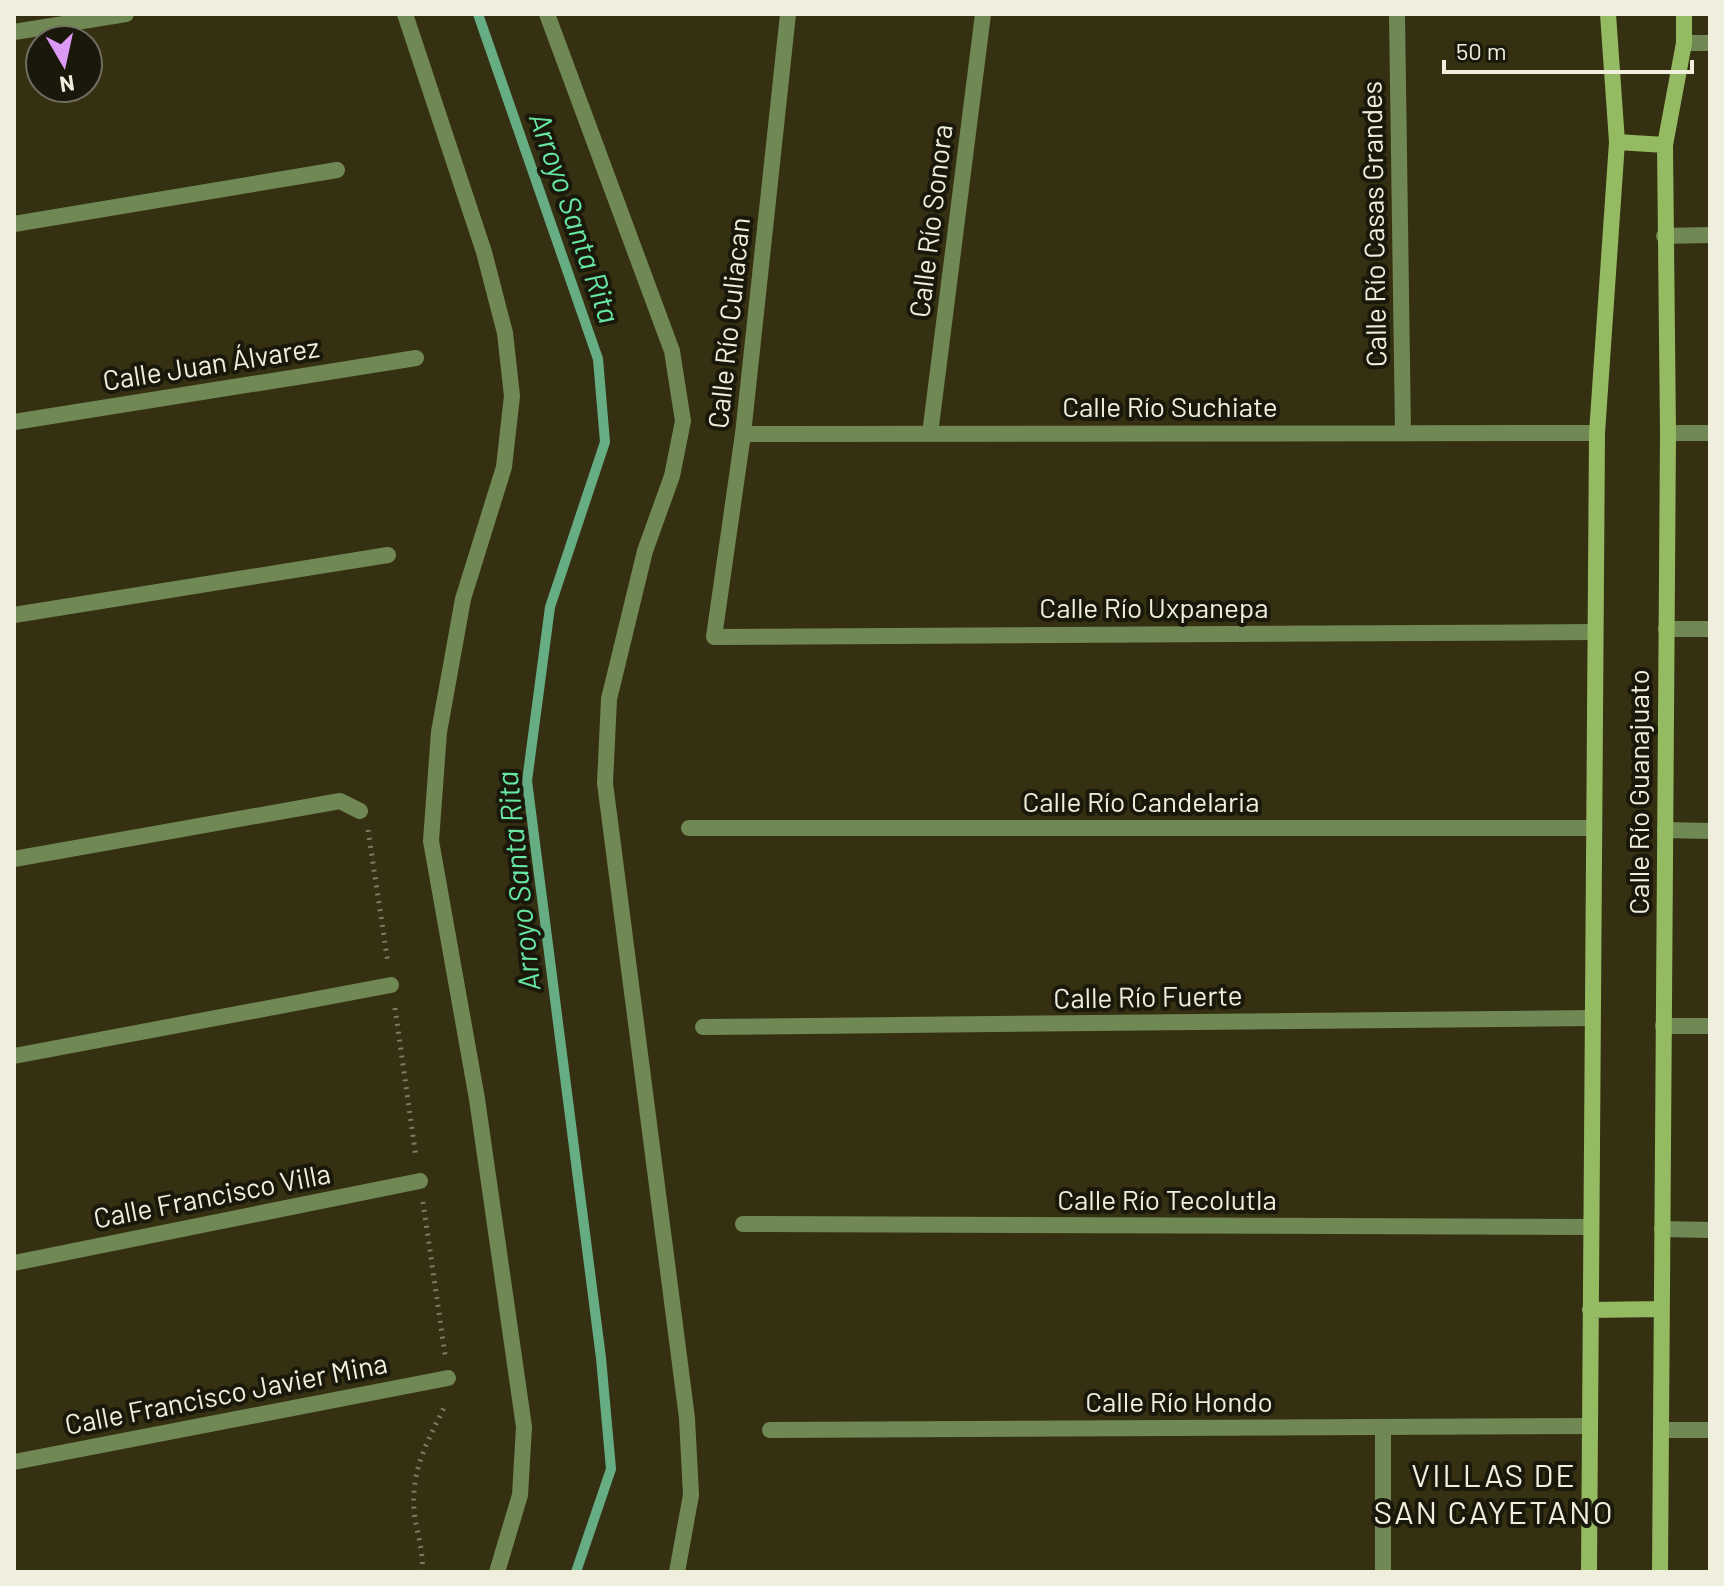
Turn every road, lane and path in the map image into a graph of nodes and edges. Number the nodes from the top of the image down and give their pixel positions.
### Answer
1 (126, 14) edge
2 (405, 14) edge
3 (547, 14) edge
4 (788, 14) edge
5 (983, 14) edge
6 (1397, 14) edge
7 (1608, 14) edge
8 (1684, 14) edge
9 (14, 32) edge
10 (1684, 43) junction
11 (1710, 43) edge
12 (1617, 142) junction
13 (1665, 145) junction
14 (337, 170) dead end
15 (14, 224) edge
16 (1710, 235) edge
17 (1664, 236) junction
18 (416, 358) dead end
19 (14, 422) edge
20 (1403, 433) junction
21 (1597, 433) junction
22 (1668, 433) junction
23 (1710, 433) edge
24 (743, 434) junction
25 (930, 434) junction
26 (388, 555) dead end
27 (14, 615) edge
28 (1666, 629) junction
29 (1710, 629) edge
30 (1595, 632) junction
31 (714, 637) joint
32 (360, 811) dead end
33 (689, 828) dead end
34 (1593, 828) junction
35 (1665, 830) junction
36 (1710, 831) edge
37 (14, 859) edge
38 (391, 985) dead end
39 (1592, 1018) junction
40 (1663, 1026) junction
41 (1710, 1026) edge
42 (703, 1027) dead end
43 (14, 1056) edge
44 (420, 1181) dead end
45 (743, 1224) dead end
46 (1591, 1227) junction
47 (1662, 1229) junction
48 (1710, 1230) edge
49 (14, 1263) edge
50 (1661, 1309) junction
51 (1590, 1310) junction
52 (448, 1378) dead end
53 (1589, 1426) junction
54 (1383, 1427) junction
55 (770, 1430) dead end
56 (1661, 1430) junction
57 (1710, 1430) edge
58 (14, 1462) edge
59 (497, 1572) edge
60 (677, 1572) edge
61 (1383, 1572) edge
62 (1589, 1572) edge
63 (1660, 1572) edge

1 - 9 street
2 - 59 street
3 - 60 street
4 - 24 street, Calle Río Culiacan
5 - 25 street, Calle Río Sonora
6 - 20 street, Calle Río Casas Grandes
7 - 12 street, Calle Río Guanajuato
8 - 10 street, Calle Río Guanajuato
10 - 11 street
10 - 13 street, Calle Río Guanajuato
12 - 13 street
12 - 21 street, Calle Río Guanajuato
13 - 17 street, Calle Río Guanajuato
14 - 15 street
16 - 17 street
17 - 22 street, Calle Río Guanajuato
18 - 19 street, Calle Juan Álvarez
20 - 21 street, Calle Río Suchiate
20 - 25 street, Calle Río Suchiate
21 - 30 street, Calle Río Guanajuato
22 - 23 street
22 - 28 street, Calle Río Guanajuato
24 - 25 street, Calle Río Suchiate
24 - 31 street, Calle Río Culiacan
26 - 27 street
28 - 29 street
28 - 35 street, Calle Río Guanajuato
30 - 31 street, Calle Río Uxpanepa
30 - 34 street, Calle Río Guanajuato
32 - 37 street
33 - 34 street, Calle Río Candelaria
34 - 39 street, Calle Río Guanajuato
35 - 36 street
35 - 40 street, Calle Río Guanajuato
38 - 43 street
39 - 42 street, Calle Río Fuerte
39 - 46 street, Calle Río Guanajuato
40 - 41 street
40 - 47 street, Calle Río Guanajuato
44 - 49 street, Calle Francisco Villa
45 - 46 street, Calle Río Tecolutla
46 - 51 street, Calle Río Guanajuato
47 - 48 street
47 - 50 street, Calle Río Guanajuato
50 - 51 street
50 - 56 street, Calle Río Guanajuato
51 - 53 street, Calle Río Guanajuato
52 - 58 street, Calle Francisco Javier Mina
53 - 54 street, Calle Río Hondo
53 - 62 street, Calle Río Guanajuato
54 - 55 street, Calle Río Hondo
54 - 61 street
56 - 57 street
56 - 63 street, Calle Río Guanajuato

